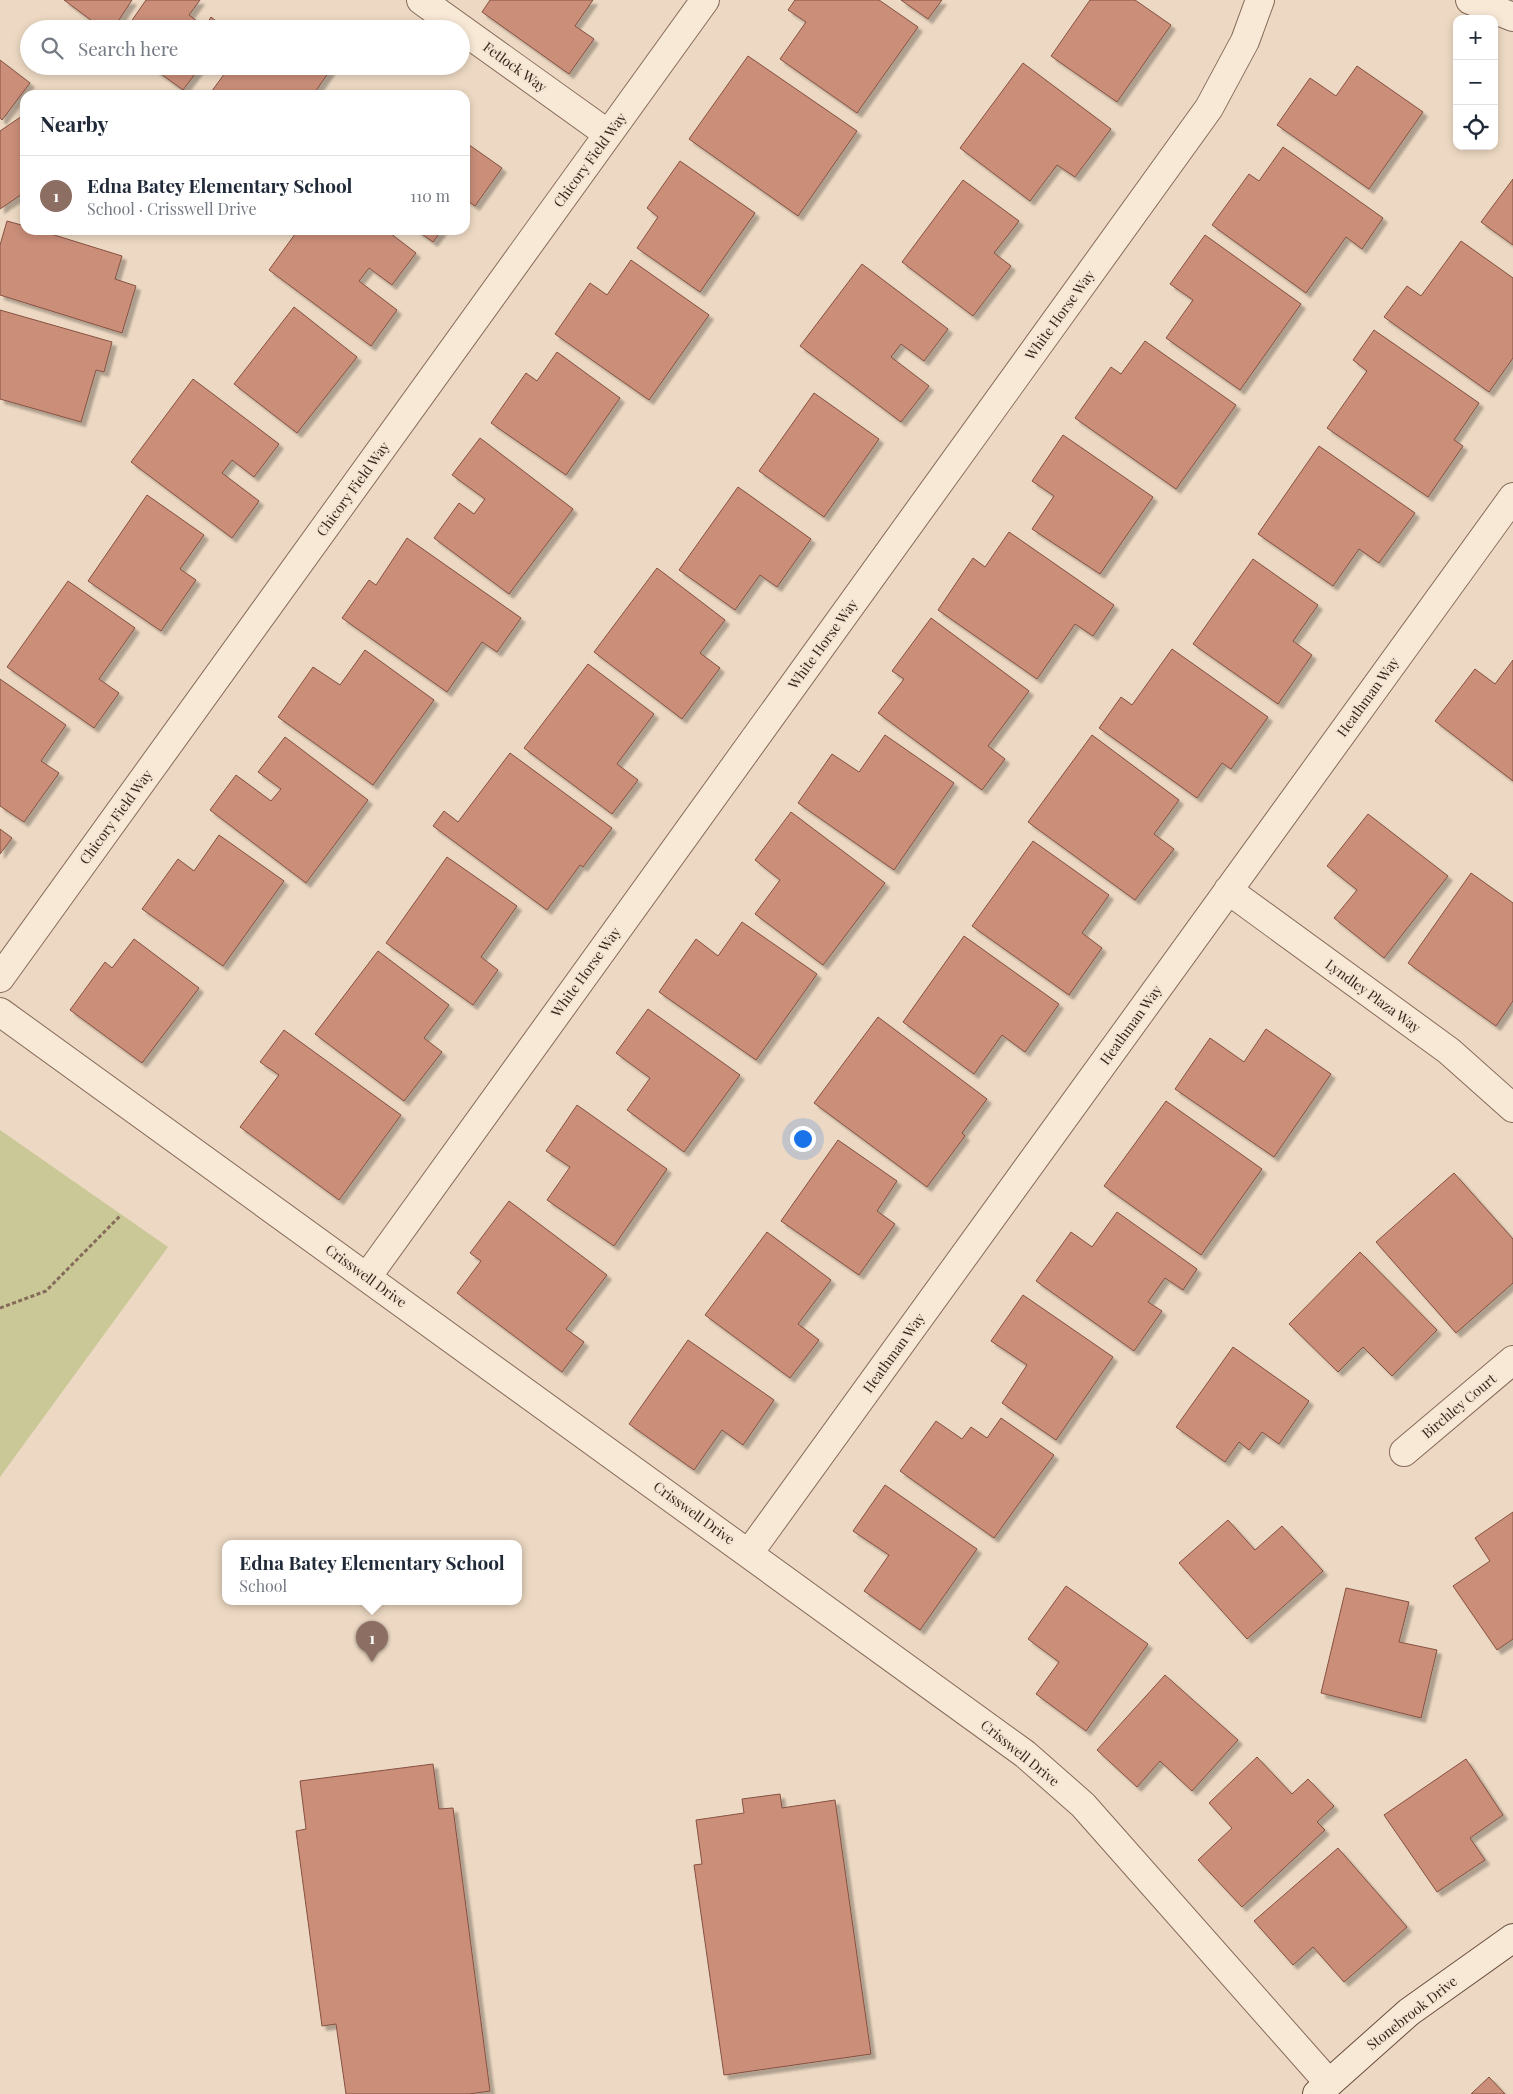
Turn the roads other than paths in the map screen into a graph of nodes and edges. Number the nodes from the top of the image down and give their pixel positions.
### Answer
1 (421, 0) edge
2 (705, 0) edge
3 (1260, 0) edge
4 (1470, 0) edge
5 (1513, 17) edge
6 (449, 20) edge
7 (470, 35) edge
8 (608, 134) junction
9 (1511, 505) edge
10 (1228, 890) junction
11 (0, 978) edge
12 (0, 1012) edge
13 (1513, 1108) edge
14 (366, 1277) junction
15 (1513, 1360) edge
16 (1404, 1452) dead end
17 (749, 1553) junction
18 (1513, 1938) edge
19 (1322, 2088) edge

1 - 6 street, Fetlock Way
2 - 8 street, Chicory Field Way
3 - 14 street, White Horse Way
4 - 5 street
7 - 8 street, Fetlock Way
8 - 11 street, Chicory Field Way
9 - 10 street, Heathman Way
10 - 13 street, Lyndley Plaza Way
10 - 17 street, Heathman Way
12 - 14 street, Crisswell Drive
14 - 17 street, Crisswell Drive
15 - 16 street, Birchley Court
17 - 19 street, Crisswell Drive
18 - 19 street, Stonebrook Drive

